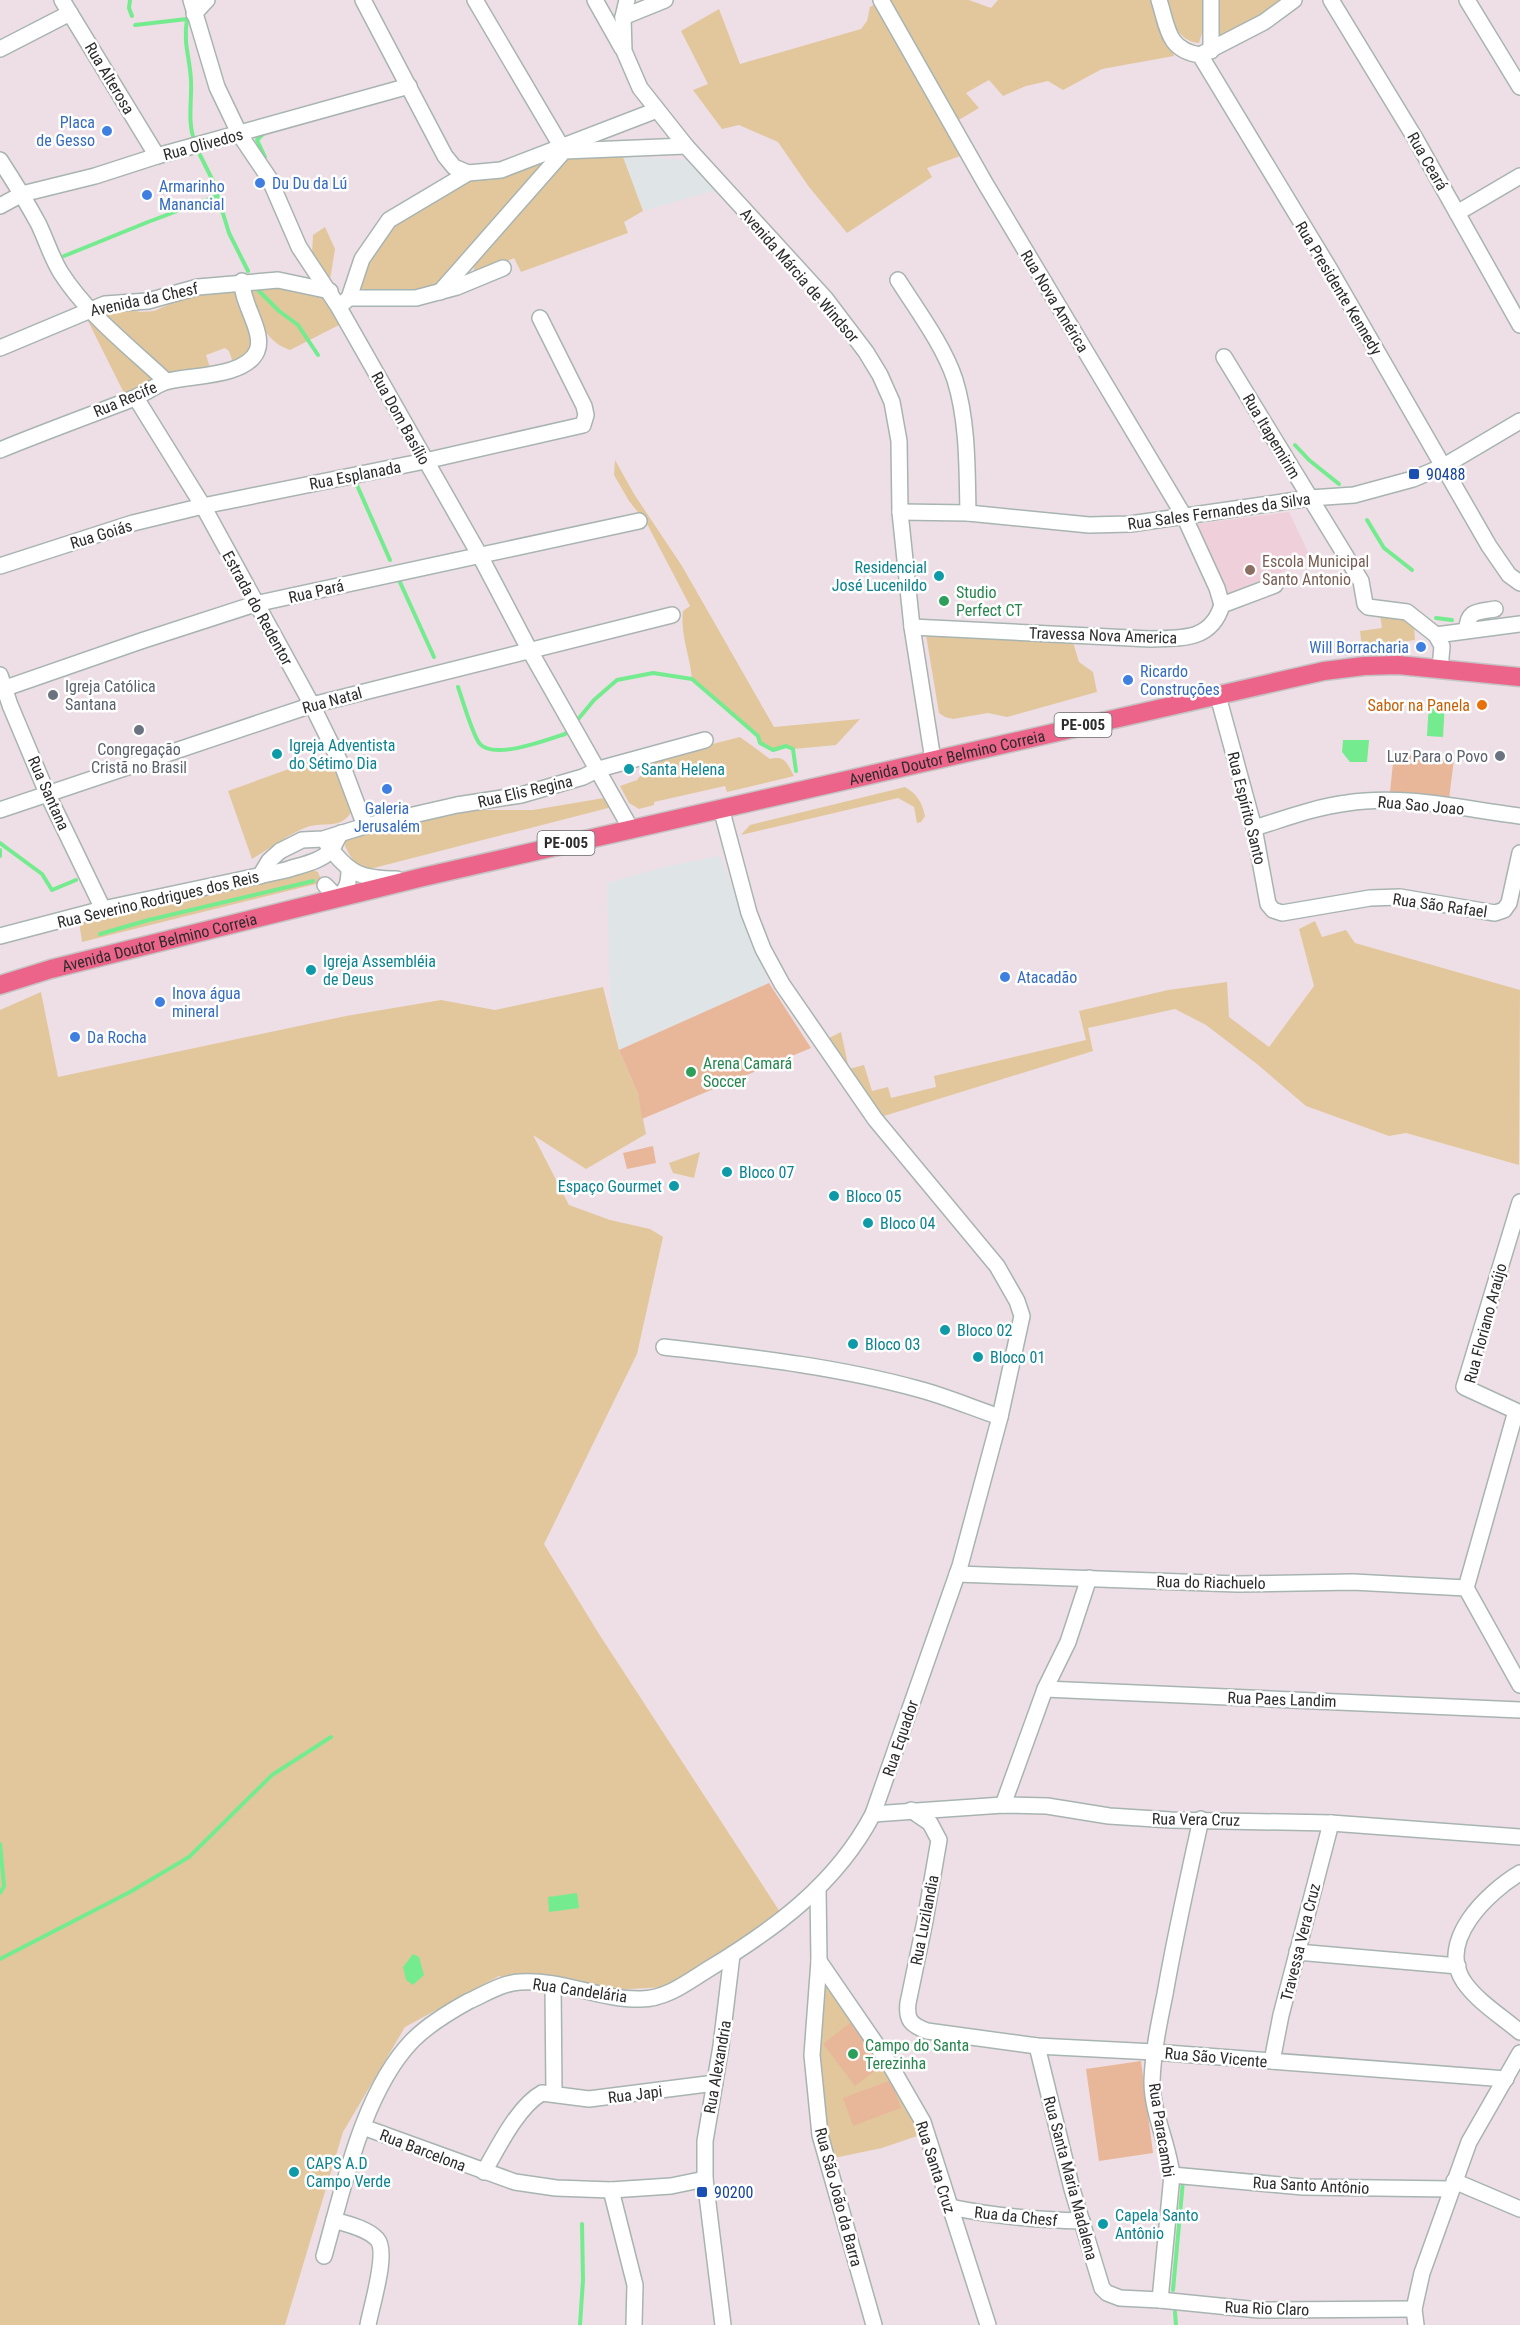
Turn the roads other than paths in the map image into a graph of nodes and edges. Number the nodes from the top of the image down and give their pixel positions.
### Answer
1 (207, 0) edge
2 (363, 0) edge
3 (475, 0) edge
4 (595, 0) edge
5 (627, 0) edge
6 (664, 0) edge
7 (881, 0) edge
8 (1159, 0) edge
9 (1211, 0) edge
10 (1294, 0) edge
11 (1330, 0) edge
12 (1467, 0) edge
13 (66, 7) edge
14 (193, 7) edge
15 (623, 17) junction
16 (0, 49) edge
17 (624, 51) junction
18 (1206, 53) junction
19 (408, 86) junction
20 (1520, 87) edge
21 (657, 110) junction
22 (240, 135) junction
23 (686, 146) junction
24 (562, 148) junction
25 (158, 156) junction
26 (0, 160) edge
27 (468, 173) junction
28 (1520, 177) edge
29 (22, 194) junction
30 (0, 206) edge
31 (1457, 213) junction
32 (503, 268) dead end
33 (898, 280) dead end
34 (242, 281) junction
35 (330, 291) junction
36 (440, 292) junction
37 (344, 302) junction
38 (89, 309) junction
39 (540, 318) dead end
40 (1520, 325) edge
41 (0, 348) edge
42 (1224, 357) dead end
43 (166, 381) junction
44 (136, 398) junction
45 (1520, 421) edge
46 (0, 450) edge
47 (425, 461) junction
48 (1444, 466) junction
49 (1310, 498) junction
50 (202, 506) junction
51 (900, 513) junction
52 (968, 513) junction
53 (1184, 516) junction
54 (639, 520) dead end
55 (479, 554) junction
56 (0, 566) edge
57 (1520, 583) edge
58 (1275, 585) dead end
59 (255, 604) junction
60 (1222, 605) junction
61 (1495, 609) dead end
62 (672, 615) dead end
63 (1520, 624) edge
64 (912, 627) junction
65 (1467, 630) junction
66 (1437, 635) junction
67 (530, 651) junction
68 (1440, 669) junction
69 (1520, 677) edge
70 (2, 684) edge
71 (1218, 696) junction
72 (312, 705) junction
73 (705, 740) dead end
74 (933, 760) junction
75 (598, 769) junction
76 (47, 793) junction
77 (721, 808) junction
78 (0, 810) edge
79 (1520, 816) edge
80 (365, 826) junction
81 (1254, 828) junction
82 (631, 829) junction
83 (327, 845) junction
84 (1520, 853) edge
85 (316, 861) junction
86 (349, 868) junction
87 (260, 876) junction
88 (412, 879) junction
89 (327, 895) junction
90 (103, 909) junction
91 (1282, 913) joint
92 (0, 936) edge
93 (0, 985) edge
94 (1520, 1202) edge
95 (664, 1347) dead end
96 (1000, 1417) junction
97 (957, 1574) junction
98 (1089, 1578) junction
99 (1466, 1588) junction
100 (1520, 1685) edge
101 (1044, 1689) junction
102 (1520, 1710) edge
103 (1003, 1805) junction
104 (911, 1810) junction
105 (873, 1814) junction
106 (1201, 1820) junction
107 (1330, 1823) junction
108 (1520, 1837) edge
109 (1520, 1873) edge
110 (818, 1888) junction
111 (1297, 1952) junction
112 (732, 1955) junction
113 (819, 1960) junction
114 (1458, 1966) junction
115 (553, 1985) junction
116 (927, 2031) joint
117 (1520, 2032) edge
118 (1037, 2046) junction
119 (1154, 2052) junction
120 (1520, 2053) edge
121 (1272, 2061) junction
122 (1506, 2079) junction
123 (715, 2083) junction
124 (554, 2094) junction
125 (363, 2127) junction
126 (484, 2172) junction
127 (1172, 2175) junction
128 (705, 2179) junction
129 (1453, 2185) junction
130 (611, 2190) junction
131 (950, 2207) junction
132 (1520, 2209) edge
133 (334, 2220) junction
134 (1082, 2221) junction
135 (324, 2256) dead end
136 (1120, 2298) joint
137 (1160, 2300) junction
138 (1414, 2309) junction
139 (1258, 2318) edge
140 (368, 2325) edge
141 (634, 2325) edge
142 (723, 2325) edge
143 (874, 2325) edge
144 (988, 2325) edge
145 (1416, 2325) edge

1 - 14 street
2 - 19 street
3 - 24 street
4 - 17 street
5 - 15 street, Avenida Márcia de Windsor
6 - 15 street
7 - 53 street, Rua Nova América
8 - 18 street
9 - 18 street
10 - 18 street
11 - 31 street, Rua Ceará
12 - 20 street
13 - 16 street
13 - 25 street, Rua Alterosa
14 - 22 street, Rua Dom Basílio
15 - 17 street, Avenida Márcia de Windsor
17 - 21 street, Avenida Márcia de Windsor
18 - 48 street, Rua Presidente Kennedy
19 - 22 street, Rua Olivedos
19 - 27 street
21 - 23 street, Avenida Márcia de Windsor
21 - 24 street
22 - 25 street, Rua Olivedos
22 - 35 street, Rua Dom Basílio
23 - 24 street
23 - 51 street, Avenida Márcia de Windsor
24 - 27 street
24 - 36 street
25 - 29 street, Rua Olivedos
26 - 29 street
27 - 37 street
28 - 31 street
29 - 30 street, Rua Olivedos
29 - 38 street
31 - 40 street, Rua Ceará
32 - 36 street
33 - 52 street
34 - 35 street, Avenida da Chesf
34 - 38 street, Avenida da Chesf
34 - 43 street, Rua Recife
35 - 37 street, Rua Dom Basílio
36 - 37 street
37 - 47 street, Rua Dom Basílio
38 - 41 street, Avenida da Chesf
38 - 43 street
39 - 47 street, Rua Esplanada
42 - 49 street, Rua Itapemirim
43 - 44 street, Rua Recife
44 - 46 street, Rua Recife
44 - 50 street, Estrada do Redentor
45 - 48 street, Rua Sales Fernandes da Silva
47 - 50 street, Rua Esplanada
47 - 55 street, Rua Dom Basílio
48 - 49 street, Rua Sales Fernandes da Silva
48 - 57 street, Rua Presidente Kennedy
49 - 53 street, Rua Sales Fernandes da Silva
49 - 66 street, Rua Itapemirim
50 - 56 street, Rua Goiás
50 - 59 street, Estrada do Redentor
51 - 52 street, Rua Sales Fernandes da Silva
51 - 64 street, Avenida Márcia de Windsor
52 - 53 street, Rua Sales Fernandes da Silva
53 - 60 street, Rua Nova América
54 - 55 street, Rua Pará
55 - 59 street, Rua Pará
55 - 67 street, Rua Dom Basílio
58 - 60 street
59 - 70 street, Rua Pará
59 - 72 street, Estrada do Redentor
60 - 64 street, Travessa Nova America
61 - 65 street
62 - 67 street, Rua Natal
63 - 65 street
64 - 74 street, Avenida Márcia de Windsor
65 - 66 street
66 - 68 street
67 - 72 street, Rua Natal
67 - 75 street, Rua Dom Basílio
68 - 69 main road, Avenida Doutor Belmino Correia / PE-005
68 - 71 main road, Avenida Doutor Belmino Correia / PE-005
70 - 76 street, Rua Santana
71 - 74 main road, Avenida Doutor Belmino Correia / PE-005
71 - 81 street, Rua Espírito Santo
72 - 76 street, Rua Natal
72 - 80 street, Estrada do Redentor
73 - 75 street, Rua Elis Regina
74 - 77 main road, Avenida Doutor Belmino Correia / PE-005
75 - 80 street, Rua Elis Regina
75 - 82 street, Rua Dom Basílio
76 - 78 street, Rua Natal
76 - 90 street, Rua Santana
77 - 82 main road, Avenida Doutor Belmino Correia / PE-005
77 - 96 street, Rua Equador
79 - 81 street, Rua Sao Joao
80 - 83 street, Rua Elis Regina
81 - 91 street, Rua Espírito Santo
82 - 88 main road, Avenida Doutor Belmino Correia / PE-005
83 - 85 street, Rua Severino Rodrigues dos Reis
83 - 86 street
83 - 87 street
84 - 91 street, Rua São Rafael
85 - 87 street, Rua Severino Rodrigues dos Reis
85 - 89 street
86 - 88 street, Avenida Doutor Belmino Correia
86 - 89 street
87 - 90 street, Rua Severino Rodrigues dos Reis
88 - 89 main road, Avenida Doutor Belmino Correia / PE-005
89 - 93 main road, Avenida Doutor Belmino Correia / PE-005
90 - 92 street, Rua Severino Rodrigues dos Reis
94 - 99 street, Rua Floriano Araújo
95 - 96 street
96 - 97 street, Rua Equador
97 - 98 street, Rua do Riachuelo
97 - 105 street, Rua Equador
98 - 99 street, Rua do Riachuelo
98 - 101 street
99 - 100 street
101 - 102 street, Rua Paes Landim
101 - 103 street
103 - 104 street, Rua Vera Cruz
103 - 106 street, Rua Vera Cruz
104 - 105 street, Rua Vera Cruz
104 - 116 street, Rua Luzilandia
105 - 110 street, Rua Equador
106 - 107 street, Rua Vera Cruz
106 - 119 street, Rua Paracambi
107 - 108 street, Rua Vera Cruz
107 - 111 street, Travessa Vera Cruz
109 - 114 street
110 - 112 street, Rua Candelária
110 - 113 street, Rua São João da Barra
111 - 114 street
111 - 121 street, Travessa Vera Cruz
112 - 115 street, Rua Candelária
112 - 123 street, Rua Alexandria
113 - 131 street, Rua Santa Cruz
113 - 143 street, Rua São João da Barra
114 - 117 street
115 - 124 street
115 - 125 street, Rua Candelária
116 - 118 street, Rua São Vicente
118 - 119 street, Rua São Vicente
118 - 134 street, Rua Santa Maria Madalena
119 - 121 street, Rua São Vicente
119 - 127 street, Rua Paracambi
120 - 122 street
121 - 122 street, Rua São Vicente
122 - 129 street
123 - 124 street, Rua Japi
123 - 128 street, Rua Alexandria
124 - 126 street
125 - 126 street, Rua Barcelona
125 - 133 street, Rua Candelária
126 - 130 street
127 - 129 street, Rua Santo Antônio
127 - 137 street, Rua Paracambi
128 - 130 street
128 - 142 street, Rua Alexandria
129 - 132 street
129 - 138 street
130 - 141 street
131 - 134 street, Rua da Chesf
131 - 144 street, Rua Santa Cruz
133 - 135 street, Rua Candelária
133 - 140 street
134 - 136 street, Rua Santa Maria Madalena
136 - 137 street, Rua Rio Claro
137 - 139 street, Rua Rio Claro
138 - 139 street, Rua Rio Claro
138 - 145 street

